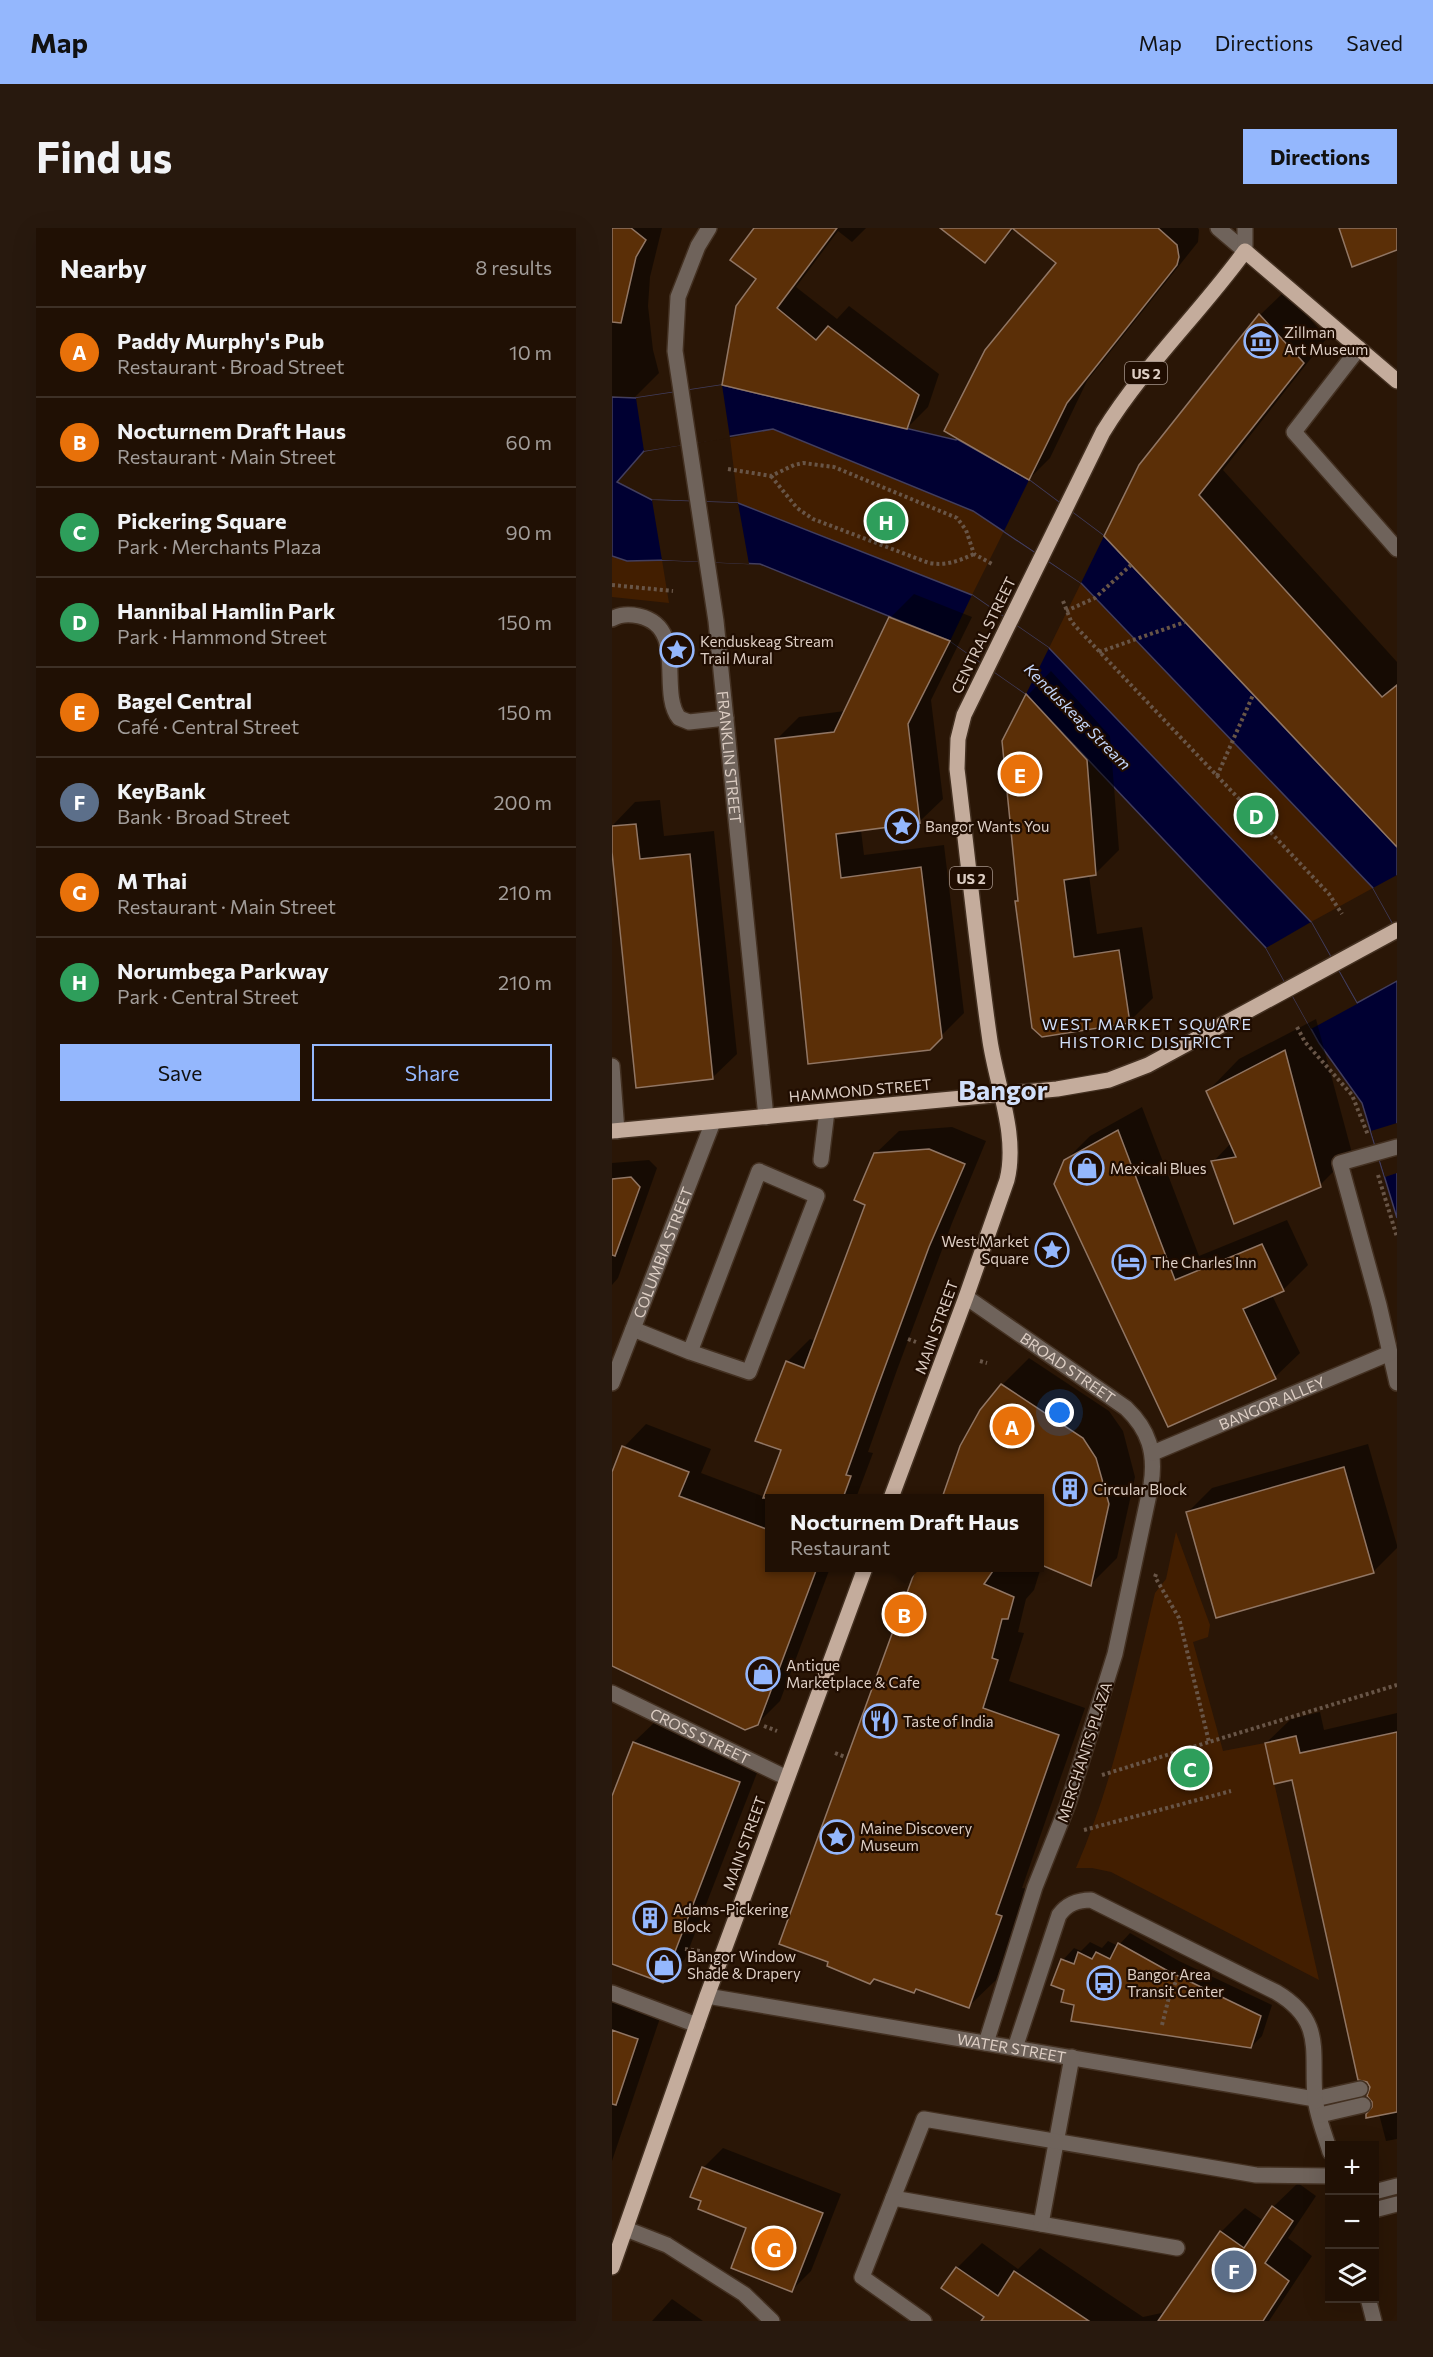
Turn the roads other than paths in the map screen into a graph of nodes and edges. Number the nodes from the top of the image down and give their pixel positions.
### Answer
1 (709, 228) edge
2 (1218, 228) edge
3 (1245, 228) edge
4 (1245, 251) junction
5 (1359, 348) junction
6 (1397, 381) edge
7 (1397, 549) edge
8 (612, 619) edge
9 (726, 718) junction
10 (1397, 930) edge
11 (612, 1066) edge
12 (1001, 1095) junction
13 (827, 1111) junction
14 (766, 1117) junction
15 (713, 1122) junction
16 (615, 1131) edge
17 (1397, 1147) edge
18 (821, 1160) dead end
19 (966, 1297) junction
20 (633, 1329) junction
21 (690, 1352) junction
22 (1390, 1353) junction
23 (612, 1383) edge
24 (1397, 1383) edge
25 (1153, 1453) junction
26 (892, 1494) edge
27 (864, 1572) edge
28 (612, 1693) edge
29 (787, 1778) junction
30 (612, 1993) edge
31 (707, 1996) junction
32 (697, 2025) junction
33 (986, 2043) junction
34 (1015, 2048) junction
35 (1072, 2058) junction
36 (1360, 2089) dead end
37 (1316, 2099) junction
38 (1364, 2105) dead end
39 (1320, 2115) junction
40 (1056, 2141) junction
41 (1326, 2141) edge
42 (1325, 2176) edge
43 (1397, 2186) edge
44 (1379, 2191) edge
45 (893, 2198) junction
46 (1397, 2204) edge
47 (1379, 2209) edge
48 (1041, 2224) junction
49 (626, 2229) junction
50 (1177, 2248) dead end
51 (612, 2267) edge
52 (1369, 2303) edge
53 (772, 2321) edge
54 (924, 2321) edge
55 (1374, 2321) edge

1 - 9 street, FRANKLIN STREET
2 - 4 street
3 - 4 street
4 - 5 main road
4 - 12 main road, CENTRAL STREET / US 2
5 - 6 main road
5 - 7 street
8 - 9 street
9 - 14 street, FRANKLIN STREET
10 - 12 main road, HAMMOND STREET
11 - 16 street
12 - 13 main road, HAMMOND STREET
12 - 19 main road, MAIN STREET
13 - 14 main road, HAMMOND STREET
13 - 18 street
14 - 15 main road, HAMMOND STREET
15 - 16 main road, HAMMOND STREET
15 - 20 street, COLUMBIA STREET
17 - 22 street
19 - 25 street, BROAD STREET
19 - 26 main road, MAIN STREET
20 - 21 street
20 - 23 street, COLUMBIA STREET
21 - 21 street
22 - 24 street
22 - 25 street, BANGOR ALLEY
25 - 33 street, MERCHANTS PLAZA
27 - 29 main road, MAIN STREET
28 - 29 street, CROSS STREET
29 - 31 main road, MAIN STREET
30 - 32 street
31 - 32 main road, MAIN STREET
31 - 33 street, WATER STREET
32 - 49 main road, MAIN STREET
33 - 34 street, WATER STREET
34 - 35 street, WATER STREET
34 - 37 street
35 - 37 street, WATER STREET
35 - 40 street
36 - 37 street
37 - 39 street
38 - 39 street
39 - 41 street
40 - 42 street
40 - 45 street
40 - 48 street
43 - 44 street
45 - 48 street
45 - 54 street
46 - 47 street
48 - 50 street
49 - 51 main road, MAIN STREET
49 - 53 street
52 - 55 street

